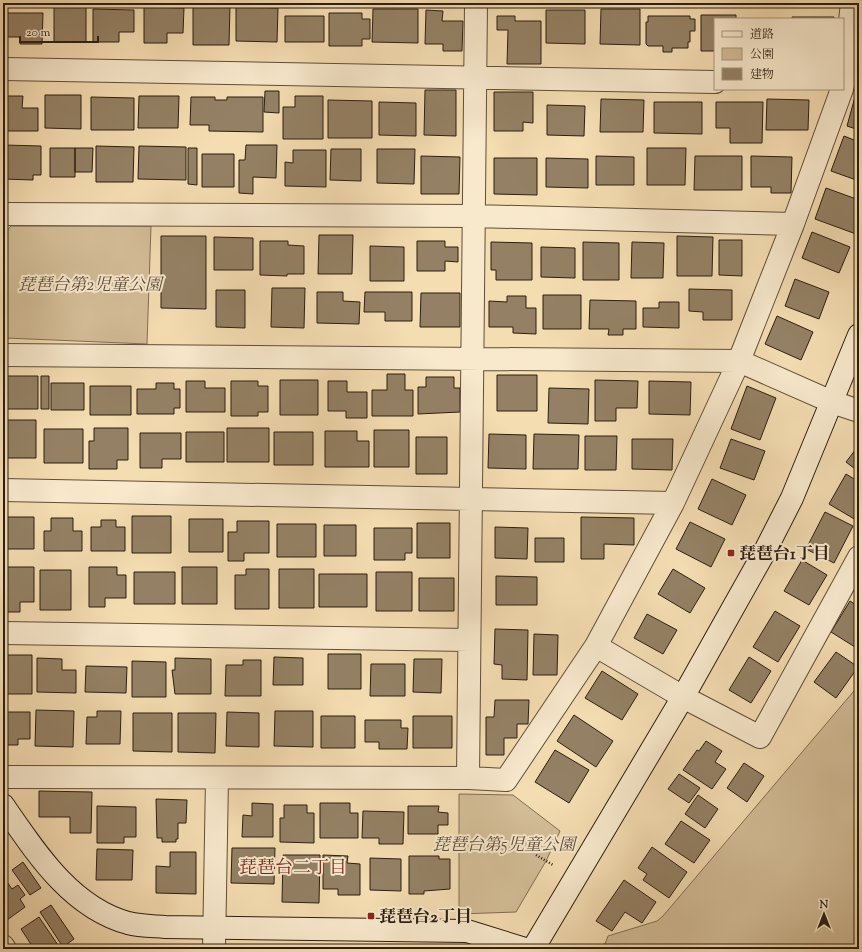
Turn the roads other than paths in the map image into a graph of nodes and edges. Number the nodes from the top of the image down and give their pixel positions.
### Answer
1 (476, 3) edge
2 (852, 3) edge
3 (3, 69) edge
4 (844, 76) edge
5 (475, 78) junction
6 (714, 82) edge
7 (842, 90) edge
8 (3, 214) edge
9 (474, 216) junction
10 (793, 224) junction
11 (859, 335) edge
12 (3, 354) edge
13 (472, 358) junction
14 (739, 361) junction
15 (832, 402) junction
16 (859, 411) edge
17 (3, 490) edge
18 (471, 499) junction
19 (673, 503) junction
20 (859, 557) edge
21 (3, 633) edge
22 (469, 640) junction
23 (596, 646) junction
24 (683, 696) junction
25 (3, 778) edge
26 (468, 778) junction
27 (217, 779) junction
28 (3, 804) edge
29 (214, 927) junction
30 (3, 946) edge
31 (5, 949) edge
32 (214, 949) edge
33 (525, 949) edge
34 (533, 949) edge

1 - 5 street
2 - 4 street
3 - 5 street
5 - 6 street
5 - 9 street
7 - 10 street
8 - 9 street
9 - 10 street
9 - 13 street
10 - 14 street
11 - 15 street
12 - 13 street
13 - 14 street
13 - 18 street
14 - 15 street
14 - 19 street
15 - 16 street
15 - 24 street
17 - 18 street
18 - 19 street
18 - 22 street
19 - 23 street
20 - 24 street
21 - 22 street
22 - 26 street
23 - 24 street
23 - 26 street
24 - 34 street
25 - 27 street
26 - 27 street
27 - 29 street
28 - 29 street
29 - 32 street
29 - 33 street
30 - 31 street

